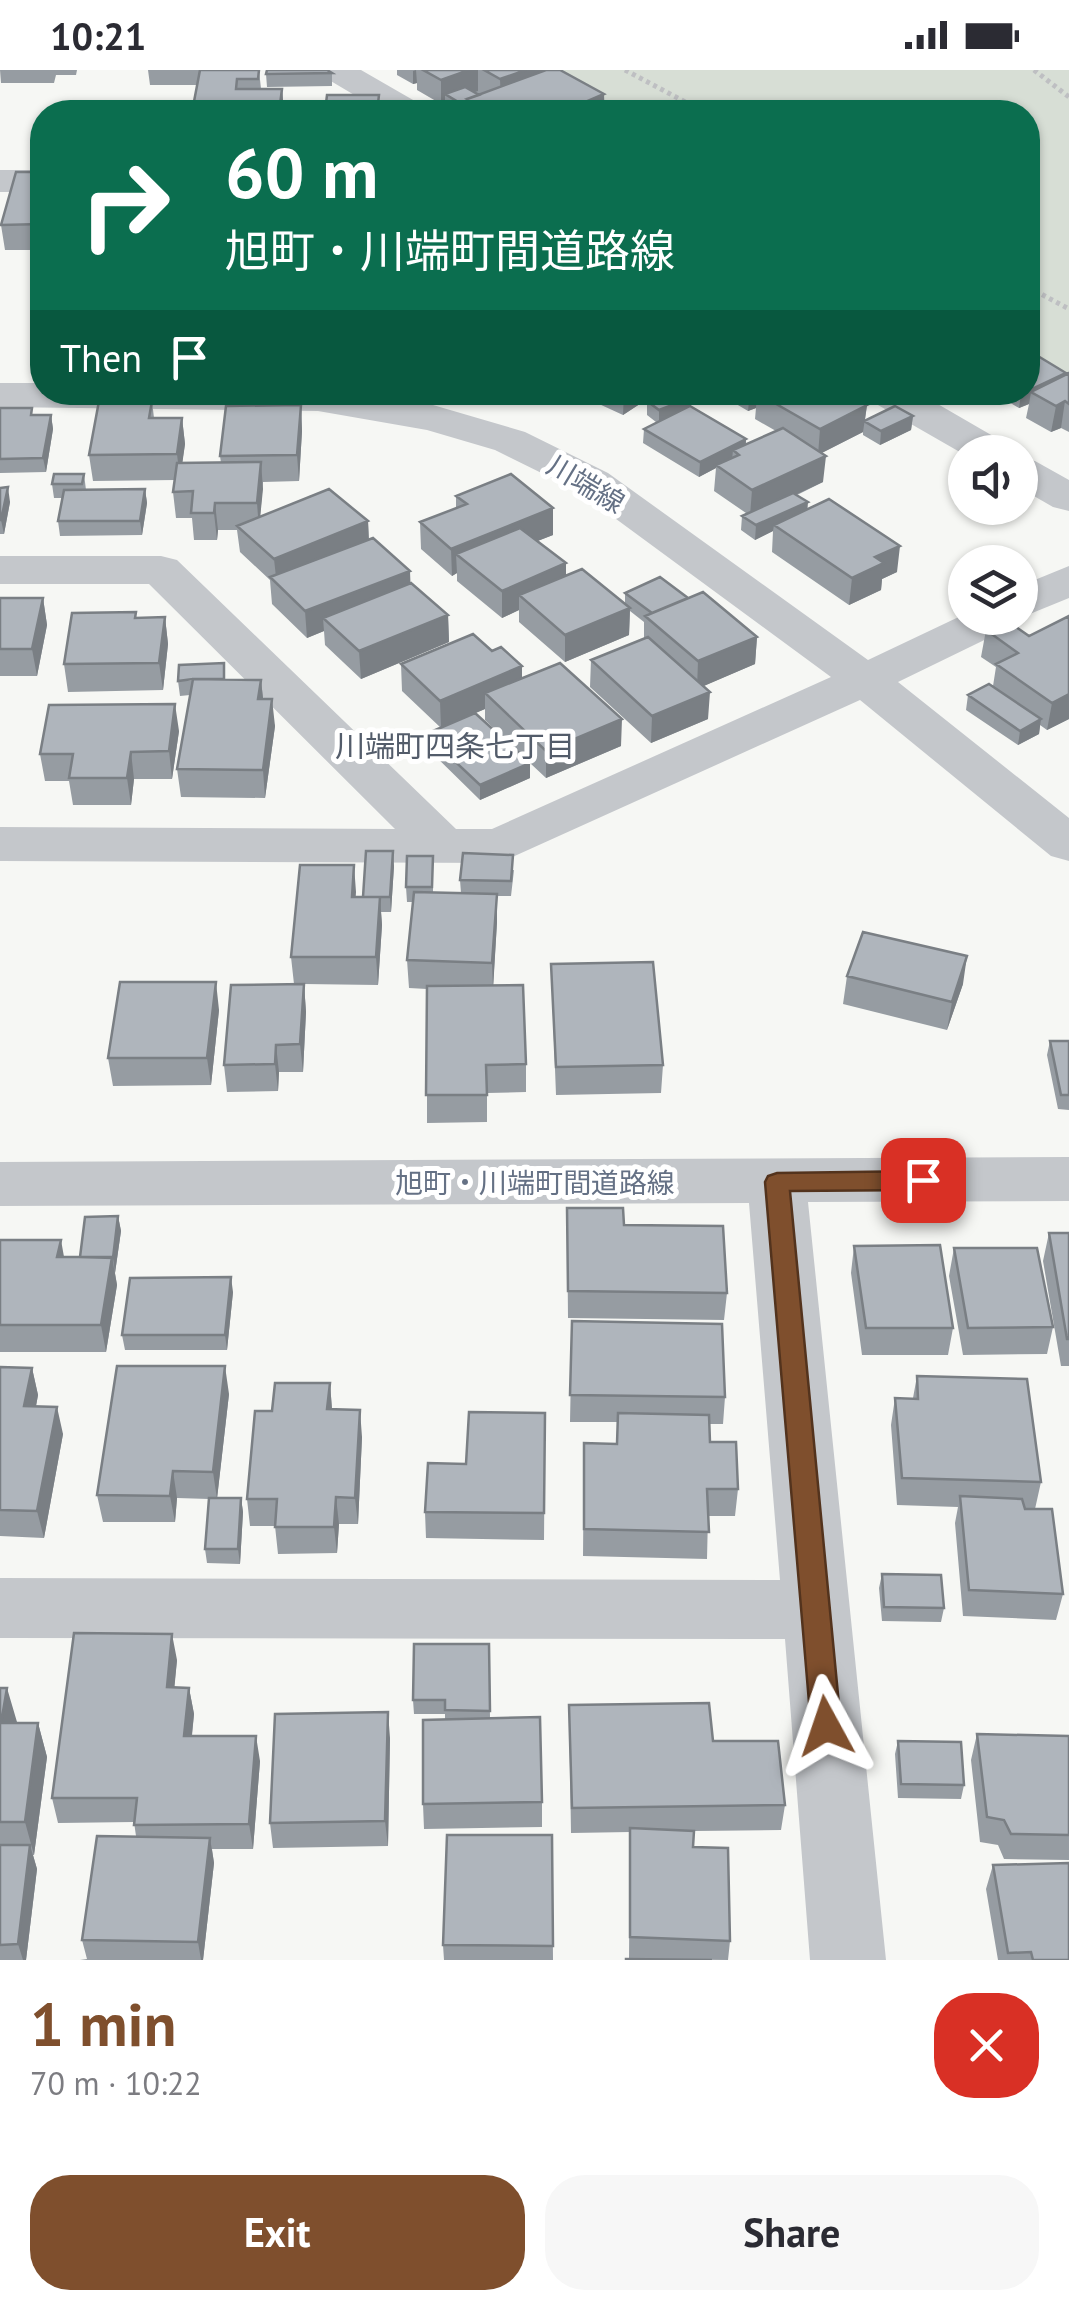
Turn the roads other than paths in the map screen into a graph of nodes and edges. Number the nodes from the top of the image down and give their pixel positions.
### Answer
1 (336, 70) edge
2 (387, 100) edge
3 (0, 181) edge
4 (30, 181) edge
5 (0, 395) edge
6 (30, 395) edge
7 (358, 405) edge
8 (909, 405) edge
9 (961, 435) edge
10 (1038, 480) edge
11 (1069, 498) edge
12 (0, 570) edge
13 (1069, 580) edge
14 (1038, 595) edge
15 (958, 635) edge
16 (866, 680) junction
17 (0, 844) edge
18 (1069, 844) edge
19 (442, 846) junction
20 (1069, 1179) edge
21 (777, 1182) junction
22 (0, 1184) edge
23 (0, 1608) edge
24 (815, 1610) junction
25 (848, 1960) edge

1 - 2 street
3 - 4 street
5 - 6 street, 川端線
7 - 16 street, 川端線
8 - 9 street
10 - 11 street
12 - 19 street
13 - 14 street
15 - 16 street
16 - 18 street, 川端線
16 - 19 street
17 - 19 street
20 - 21 street, 旭町・川端町間道路線
21 - 22 street, 旭町・川端町間道路線
21 - 24 street
23 - 24 street
24 - 25 street

